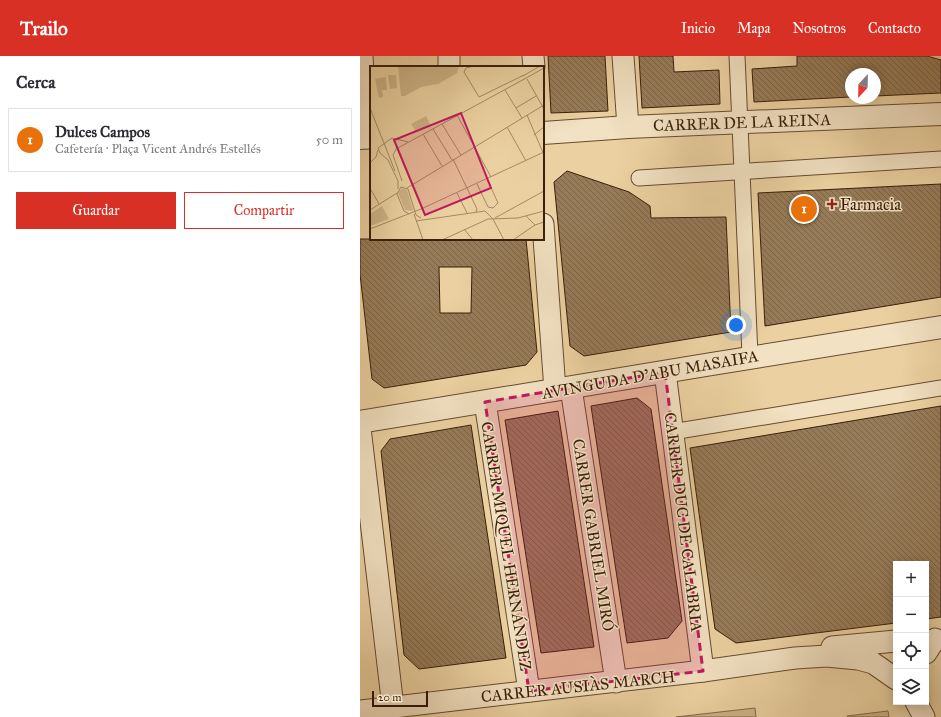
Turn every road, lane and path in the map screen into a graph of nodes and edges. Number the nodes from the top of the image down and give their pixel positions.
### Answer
1 (362, 56) edge
2 (533, 56) edge
3 (623, 56) edge
4 (737, 56) edge
5 (534, 66) edge
6 (941, 114) edge
7 (740, 122) junction
8 (628, 127) junction
9 (544, 133) edge
10 (366, 138) edge
11 (941, 159) edge
12 (741, 172) junction
13 (639, 178) dead end
14 (544, 232) edge
15 (941, 327) edge
16 (750, 356) junction
17 (665, 372) junction
18 (941, 388) edge
19 (563, 389) junction
20 (485, 402) junction
21 (360, 422) edge
22 (360, 428) edge
23 (672, 432) junction
24 (893, 641) edge
25 (795, 658) junction
26 (704, 671) junction
27 (893, 678) edge
28 (616, 682) junction
29 (529, 691) junction
30 (918, 705) edge
31 (393, 707) junction
32 (360, 711) edge
33 (924, 717) edge

1 - 10 street
2 - 5 street
3 - 8 street
4 - 7 street
6 - 7 street, CARRER DE LA REINA
7 - 8 street, CARRER DE LA REINA
7 - 12 street
8 - 9 street, CARRER DE LA REINA
11 - 12 street
12 - 13 street
12 - 16 street
14 - 19 street, CARRER GABRIEL MIRÓ
15 - 16 street, AVINGUDA D'ABU MASAIFA
16 - 17 street, AVINGUDA D'ABU MASAIFA
17 - 19 street, AVINGUDA D'ABU MASAIFA
17 - 23 street, CARRER DUC DE CALABRIA
18 - 23 street
19 - 20 street, AVINGUDA D'ABU MASAIFA
19 - 28 street, CARRER GABRIEL MIRÓ
20 - 21 street, AVINGUDA D'ABU MASAIFA
20 - 29 street, CARRER MIQUEL HERNÁNDEZ
22 - 31 street
23 - 26 street, CARRER DUC DE CALABRIA
24 - 25 street, CARRER AUSIÀS MARCH
25 - 26 street, CARRER AUSIÀS MARCH
25 - 27 street, CARRER AUSIÀS MARCH
26 - 28 street, CARRER AUSIÀS MARCH
28 - 29 street, CARRER AUSIÀS MARCH
29 - 31 street, CARRER AUSIÀS MARCH
30 - 33 street
31 - 32 street, CARRER AUSIÀS MARCH

